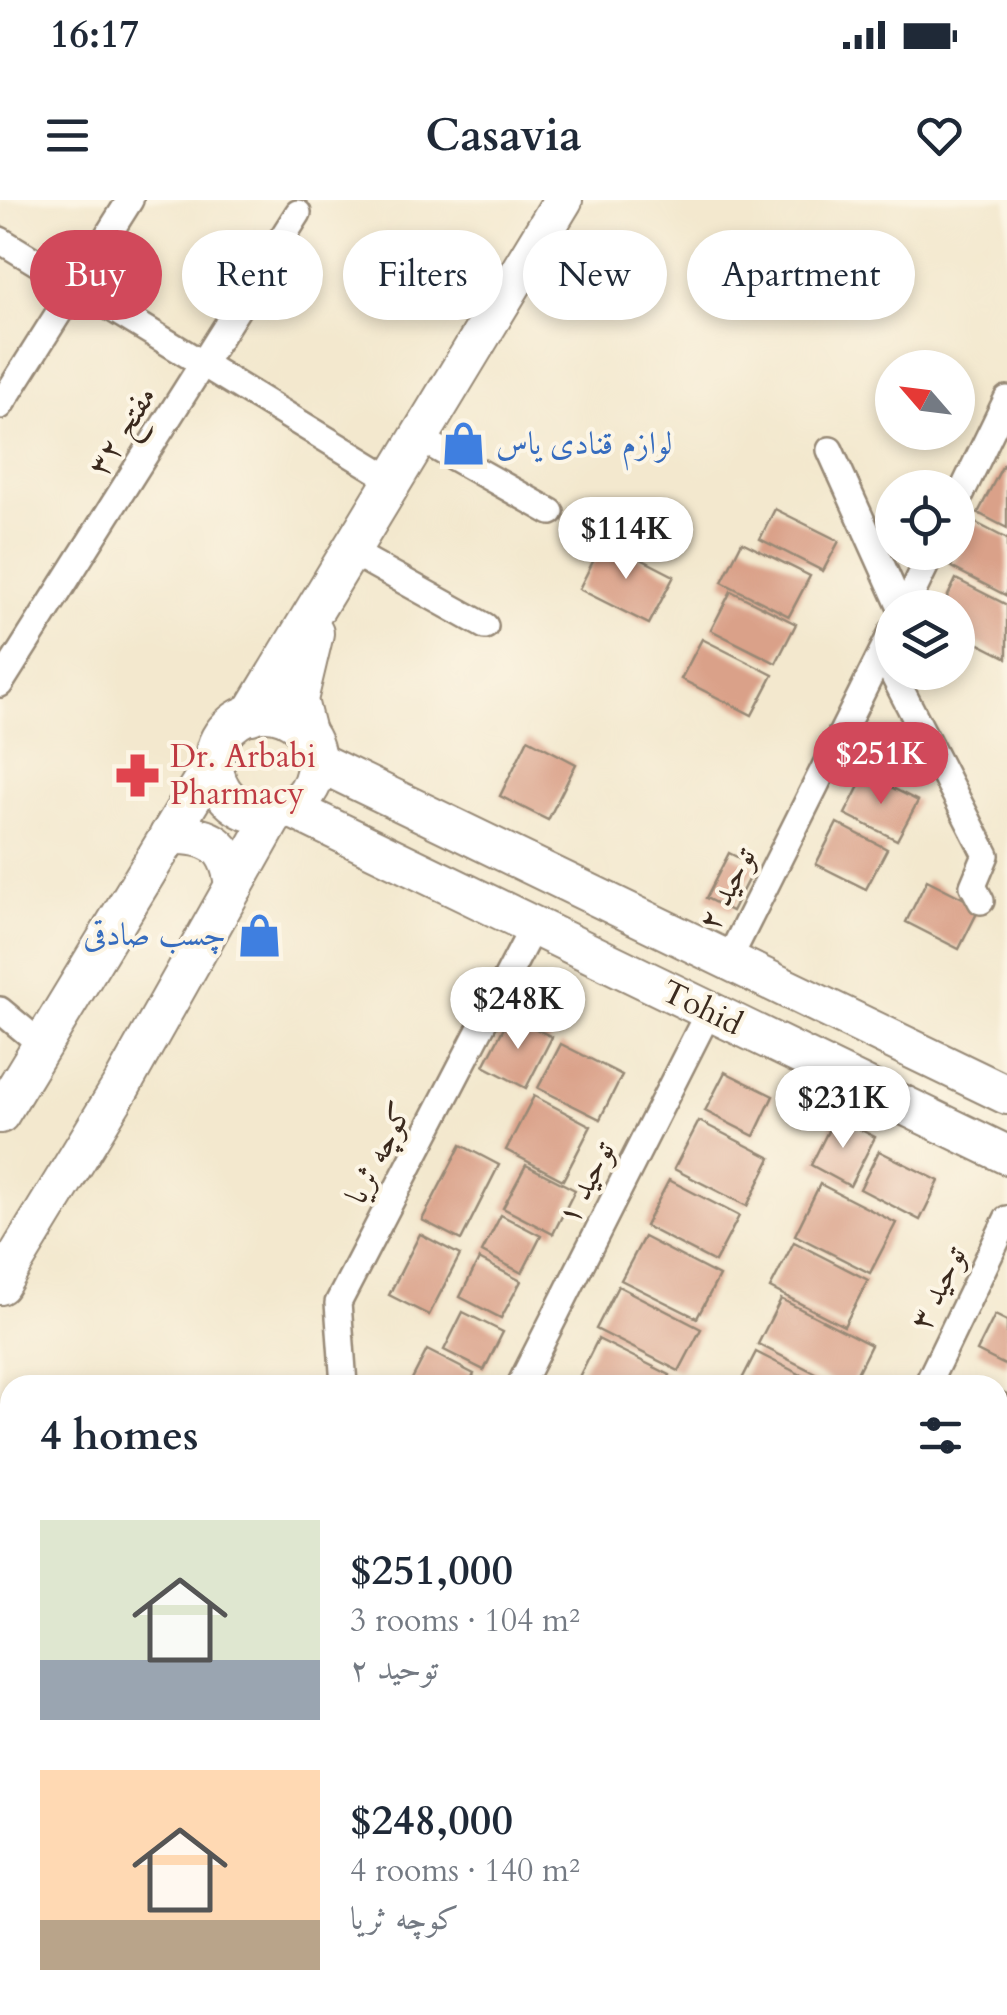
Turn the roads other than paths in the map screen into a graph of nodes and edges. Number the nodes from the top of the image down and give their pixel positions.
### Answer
1 (130, 200) edge
2 (563, 200) edge
3 (298, 212) dead end
4 (111, 230) edge
5 (0, 240) edge
6 (30, 258) edge
7 (54, 320) edge
8 (132, 320) edge
9 (203, 363) junction
10 (1007, 399) edge
11 (0, 406) edge
12 (419, 438) junction
13 (830, 450) dead end
14 (973, 470) edge
15 (393, 480) junction
16 (550, 512) dead end
17 (350, 551) junction
18 (900, 590) edge
19 (484, 626) dead end
20 (875, 666) edge
21 (0, 684) edge
22 (909, 690) edge
23 (251, 714) junction
24 (311, 747) junction
25 (214, 760) junction
26 (283, 810) junction
27 (170, 834) junction
28 (234, 886) junction
29 (981, 902) dead end
30 (533, 926) junction
31 (728, 960) junction
32 (0, 1010) edge
33 (709, 1011) junction
34 (42, 1045) junction
35 (1007, 1096) edge
36 (0, 1114) edge
37 (1007, 1155) edge
38 (1007, 1219) edge
39 (0, 1286) edge
40 (343, 1375) edge
41 (525, 1375) edge
42 (932, 1375) edge

1 - 4 street
2 - 12 street
3 - 9 street, مفتح ۳۲
5 - 6 street
7 - 11 street
8 - 9 street
9 - 15 street
9 - 21 street, مفتح ۳۲
10 - 14 street
12 - 15 street
12 - 16 street
13 - 18 street
15 - 17 street
17 - 19 street
17 - 23 street
17 - 24 street
20 - 31 street, توحید ۲
22 - 29 street
23 - 24 street
23 - 25 street
24 - 26 street
24 - 31 street, Tohid
25 - 26 street
25 - 27 street
26 - 28 street
26 - 30 street, Tohid
27 - 28 street
27 - 34 street
28 - 39 street
30 - 33 street, Tohid
30 - 40 street, کوچه ثریا
31 - 35 street, Tohid
32 - 34 street
33 - 37 street, Tohid
33 - 41 street, توحید ۱
34 - 36 street
38 - 42 street, توحید ۳

